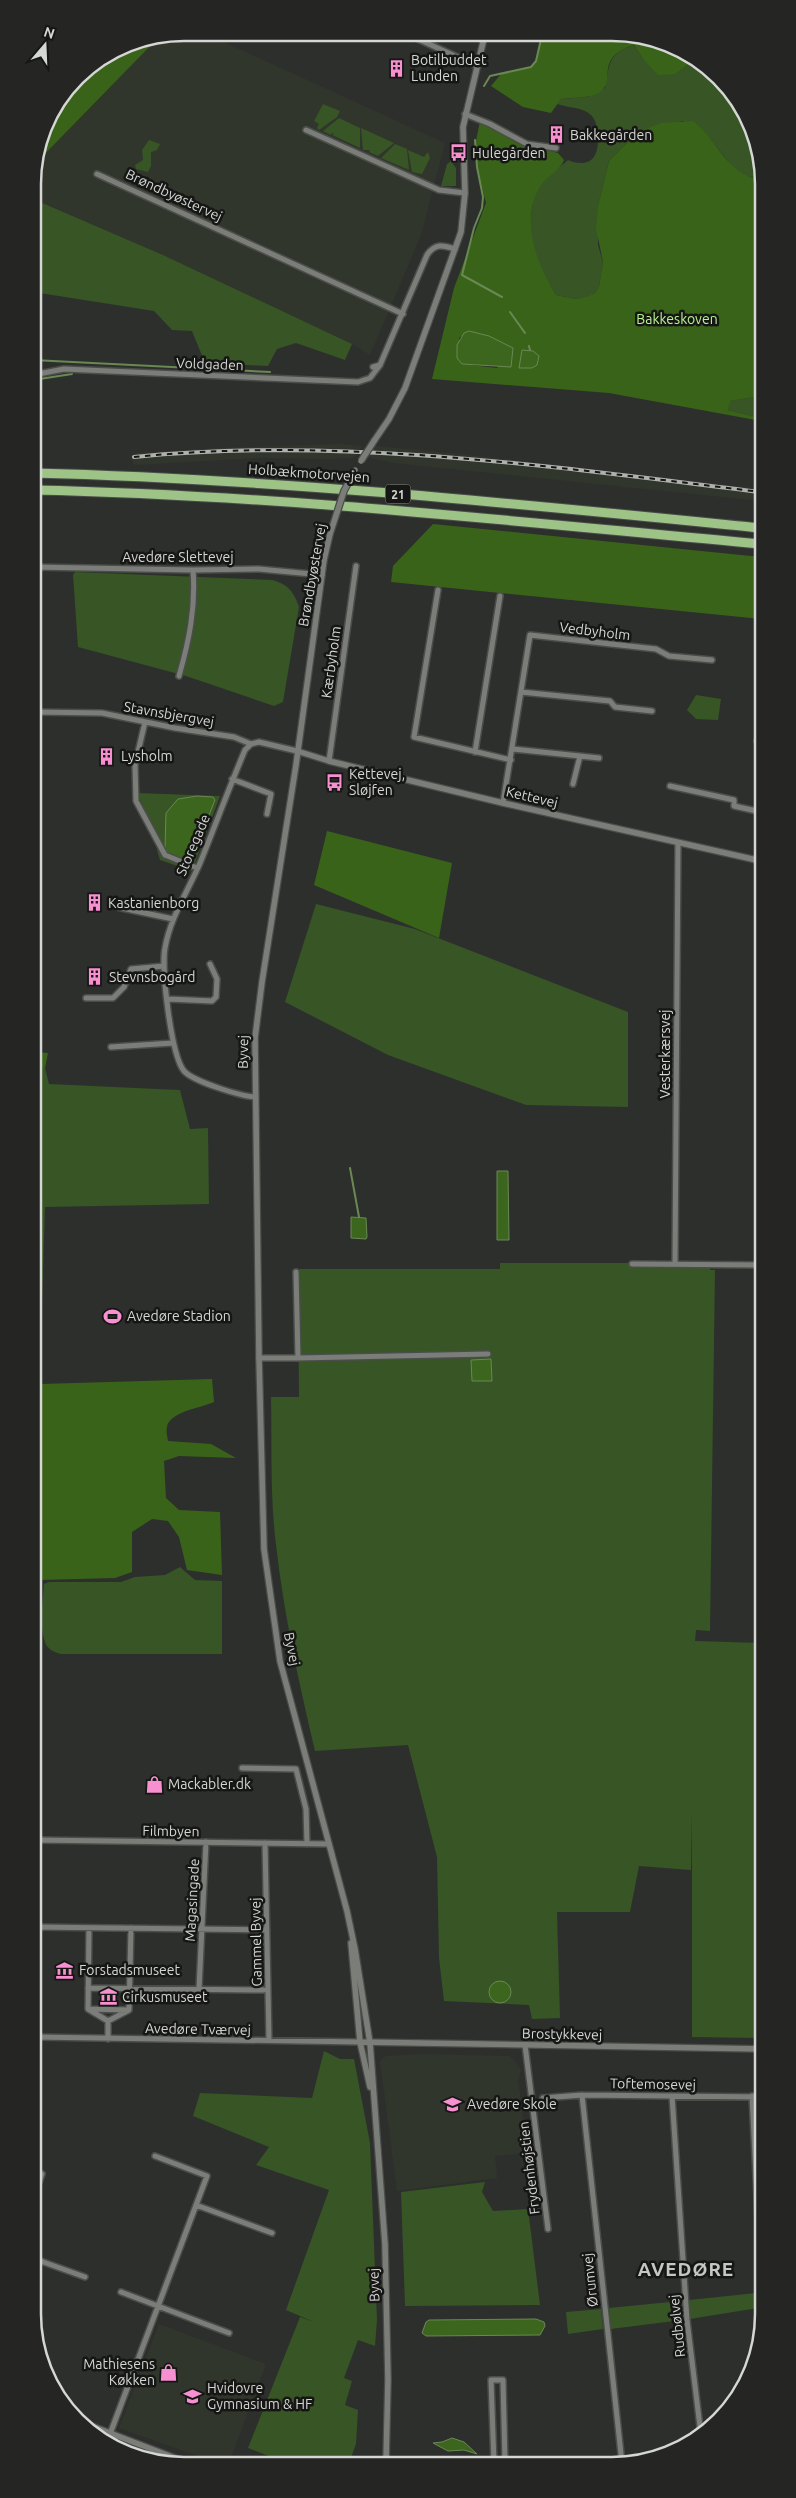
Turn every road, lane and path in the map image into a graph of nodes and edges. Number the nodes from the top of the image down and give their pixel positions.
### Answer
1 (422, 41) edge
2 (482, 41) edge
3 (477, 66) junction
4 (466, 114) junction
5 (306, 130) dead end
6 (556, 148) dead end
7 (97, 174) dead end
8 (465, 193) junction
9 (455, 249) junction
10 (403, 314) junction
11 (380, 365) junction
12 (373, 367) dead end
13 (42, 373) edge
14 (42, 473) edge
15 (42, 490) edge
16 (755, 527) edge
17 (755, 543) edge
18 (356, 566) dead end
19 (42, 567) edge
20 (194, 570) junction
21 (322, 575) junction
22 (438, 590) dead end
23 (500, 596) dead end
24 (712, 660) dead end
25 (179, 676) dead end
26 (521, 692) junction
27 (652, 711) dead end
28 (42, 712) edge
29 (145, 722) junction
30 (251, 744) junction
31 (513, 749) junction
32 (297, 751) junction
33 (475, 752) junction
34 (580, 756) junction
35 (599, 758) dead end
36 (510, 760) junction
37 (329, 761) junction
38 (232, 779) junction
39 (573, 784) dead end
40 (670, 786) dead end
41 (503, 803) junction
42 (755, 811) edge
43 (267, 814) dead end
44 (678, 843) junction
45 (755, 859) edge
46 (197, 868) junction
47 (118, 907) dead end
48 (173, 919) junction
49 (210, 964) dead end
50 (164, 966) junction
51 (86, 998) dead end
52 (168, 999) junction
53 (173, 1043) junction
54 (110, 1047) dead end
55 (255, 1097) junction
56 (632, 1264) dead end
57 (675, 1264) junction
58 (754, 1265) edge
59 (296, 1272) dead end
60 (488, 1354) dead end
61 (259, 1358) junction
62 (298, 1358) junction
63 (242, 1768) dead end
64 (41, 1840) edge
65 (206, 1842) junction
66 (265, 1843) junction
67 (307, 1844) junction
68 (329, 1844) junction
69 (41, 1927) edge
70 (89, 1928) junction
71 (131, 1928) junction
72 (202, 1929) junction
73 (267, 1930) junction
74 (351, 1936) junction
75 (88, 1988) junction
76 (130, 1989) junction
77 (199, 1989) junction
78 (264, 1990) dead end
79 (88, 2008) junction
80 (129, 2010) junction
81 (108, 2021) junction
82 (41, 2037) edge
83 (108, 2039) junction
84 (269, 2040) junction
85 (360, 2042) junction
86 (370, 2043) junction
87 (525, 2045) junction
88 (754, 2050) edge
89 (582, 2095) junction
90 (672, 2096) junction
91 (752, 2096) joint
92 (543, 2098) dead end
93 (374, 2106) junction
94 (754, 2138) edge
95 (155, 2156) dead end
96 (196, 2204) junction
97 (548, 2229) dead end
98 (272, 2233) dead end
99 (41, 2261) edge
100 (85, 2278) dead end
101 (121, 2292) dead end
102 (158, 2306) junction
103 (229, 2333) dead end
104 (700, 2426) edge
105 (100, 2429) edge
106 (110, 2433) junction
107 (162, 2453) joint
108 (168, 2455) edge
109 (621, 2456) edge
110 (386, 2457) edge
111 (494, 2457) edge
112 (505, 2457) edge

1 - 3 street
2 - 3 street, Brøndbyøstervej
3 - 4 street, Brøndbyøstervej
4 - 6 street
4 - 8 street, Brøndbyøstervej
5 - 8 street
7 - 10 street, Brøndbyøstervej
8 - 9 street, Brøndbyøstervej
9 - 10 street
9 - 21 street, Brøndbyøstervej, bridge
10 - 11 street
11 - 12 street
11 - 13 street, Voldgaden
14 - 16 highway, Holbækmotorvejen / 21
15 - 17 highway, 21
18 - 37 street, Kærbyholm
19 - 20 street, Avedøre Slettevej
20 - 21 street, Avedøre Slettevej
20 - 25 street
21 - 32 street, Brøndbyøstervej
22 - 33 street
23 - 33 street
24 - 26 street, Vedbyholm
26 - 27 street
26 - 31 street, Vedbyholm
28 - 29 street, Stavnsbjergvej
29 - 30 street, Stavnsbjergvej
29 - 46 street
30 - 32 street, Stavnsbjergvej
30 - 38 street, Storegade
31 - 34 street
31 - 36 street, Vedbyholm
32 - 37 street, Kettevej
32 - 55 street, Byvej
33 - 36 street
34 - 35 street
34 - 39 street
36 - 41 street, Vedbyholm
37 - 41 street, Kettevej
38 - 43 street
38 - 46 street, Storegade
40 - 42 street
41 - 44 street, Kettevej
44 - 45 street, Kettevej
44 - 57 street, Vesterkærsvej
46 - 48 street, Storegade
47 - 48 street
48 - 50 street, Storegade
49 - 52 street
50 - 51 street
50 - 52 street, Storegade
52 - 53 street, Storegade
53 - 54 street
53 - 55 street, Storegade
55 - 61 street, Byvej
56 - 57 street
57 - 58 street
59 - 62 street
60 - 62 street
61 - 62 street
61 - 68 street, Byvej
63 - 67 street
64 - 65 street, Filmbyen
65 - 66 street, Filmbyen
65 - 72 street, Magasingade
66 - 67 street, Filmbyen
66 - 73 street, Gammel Byvej
67 - 68 street, Filmbyen
68 - 74 street, Byvej
69 - 70 street
70 - 71 street
70 - 75 street
71 - 72 street
71 - 76 street
72 - 73 street
72 - 77 street, Magasingade
73 - 84 street, Gammel Byvej
74 - 85 street, Byvej
74 - 86 street, Byvej
75 - 76 street
75 - 79 street
76 - 77 street
76 - 80 street
77 - 78 street
79 - 80 street
79 - 81 street
80 - 81 street
81 - 83 street
82 - 83 street, Avedøre Tværvej
83 - 84 street, Avedøre Tværvej
84 - 85 street, Avedøre Tværvej
85 - 86 street, Brostykkevej
85 - 93 street, Byvej
86 - 87 street, Brostykkevej
86 - 93 street, Byvej
87 - 88 street, Brostykkevej
87 - 97 street, Frydenhøjstien
89 - 90 street, Toftemosevej
89 - 92 street, Toftemosevej
89 - 109 street, Ørumvej
90 - 91 street, Toftemosevej
90 - 104 street, Rudbølvej
91 - 94 street
93 - 110 street, Byvej
95 - 96 street
96 - 98 street
96 - 102 street
99 - 100 street
101 - 102 street
102 - 103 street
102 - 106 street
105 - 106 street
106 - 107 street
107 - 108 street
111 - 112 street

